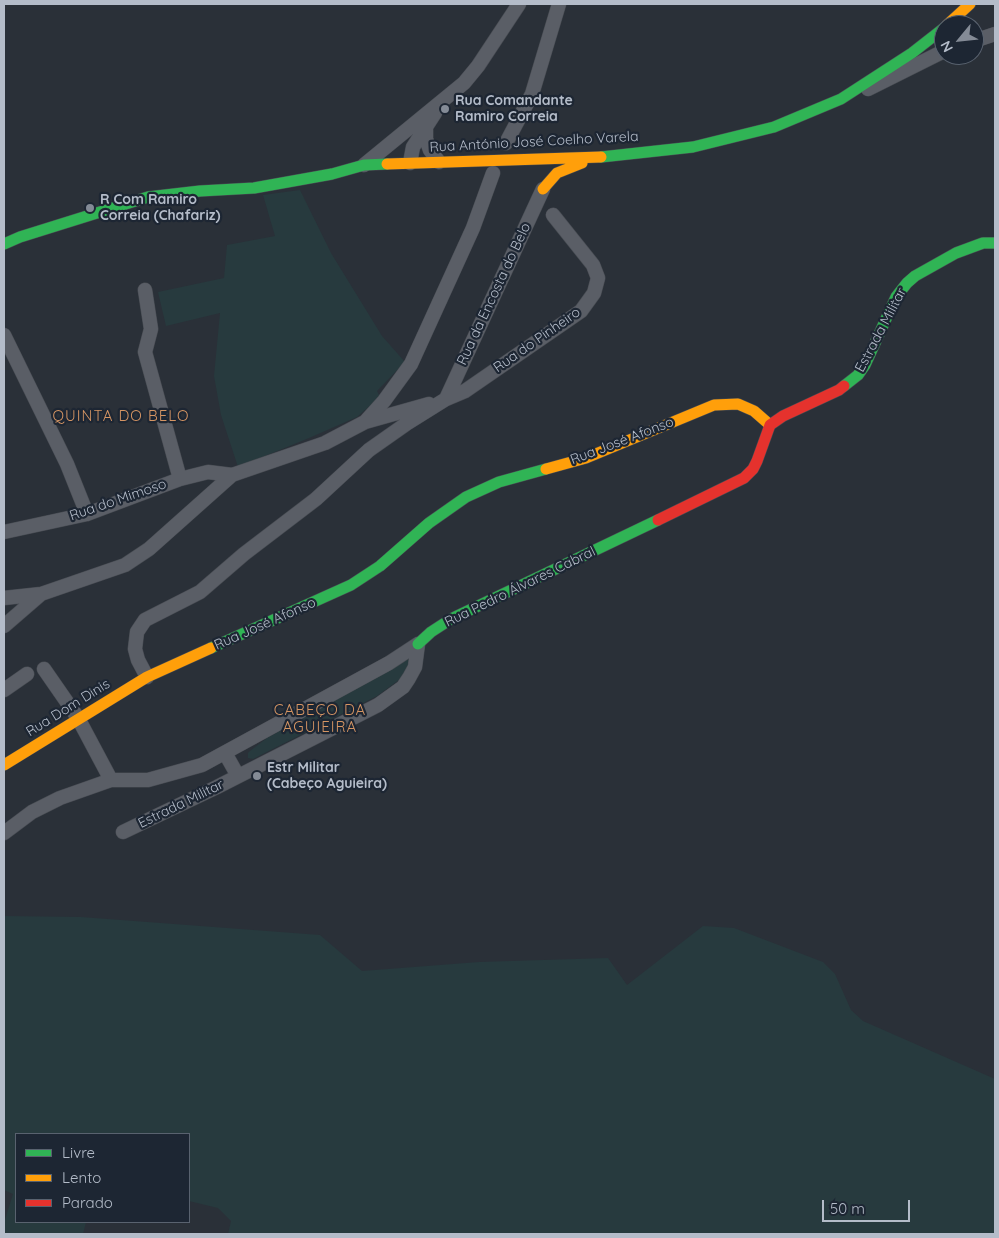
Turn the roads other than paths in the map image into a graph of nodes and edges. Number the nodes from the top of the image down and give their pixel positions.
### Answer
1 (518, 4) edge
2 (559, 4) edge
3 (970, 4) edge
4 (958, 15) edge
5 (934, 36) edge
6 (934, 55) edge
7 (446, 98) junction
8 (841, 99) junction
9 (426, 125) junction
10 (402, 133) junction
11 (506, 143) dead end
12 (552, 158) junction
13 (597, 158) junction
14 (526, 159) junction
15 (439, 162) junction
16 (406, 163) junction
17 (364, 165) junction
18 (493, 173) dead end
19 (557, 173) junction
20 (543, 183) junction
21 (553, 215) dead end
22 (4, 236) edge
23 (20, 237) junction
24 (995, 243) edge
25 (4, 244) edge
26 (145, 290) dead end
27 (4, 335) edge
28 (446, 399) junction
29 (365, 422) junction
30 (770, 425) junction
31 (232, 475) junction
32 (180, 479) junction
33 (87, 514) junction
34 (4, 532) edge
35 (41, 594) junction
36 (4, 598) edge
37 (4, 626) edge
38 (418, 644) junction
39 (44, 669) dead end
40 (27, 674) dead end
41 (148, 677) junction
42 (4, 690) edge
43 (78, 718) junction
44 (226, 753) junction
45 (4, 765) edge
46 (238, 776) junction
47 (111, 780) junction
48 (123, 832) dead end
49 (4, 833) edge

1 - 7 street
2 - 11 street
3 - 4 street
5 - 8 street, Rua António José Coelho Varela
6 - 8 street
7 - 9 street
7 - 10 street
8 - 13 street, Rua António José Coelho Varela
9 - 15 street
9 - 16 street
10 - 16 street
10 - 17 street
12 - 13 street, Rua António José Coelho Varela
12 - 14 street, Rua António José Coelho Varela
12 - 19 street
12 - 20 street
13 - 19 street
14 - 15 street, Rua António José Coelho Varela
14 - 20 street
15 - 16 street, Rua António José Coelho Varela
16 - 17 street, Rua António José Coelho Varela
17 - 23 street
18 - 29 street
19 - 20 street
20 - 28 street, Rua da Encosta do Belo
21 - 28 street, Rua do Pinheiro
22 - 23 street
23 - 25 street
24 - 30 street, Estrada Militar
26 - 32 street
27 - 33 street
28 - 29 street
28 - 41 street
29 - 31 street
30 - 38 street, Rua Pedro Álvares Cabral
30 - 41 street, Rua José Afonso
31 - 32 street, Rua do Mimoso
31 - 35 street
32 - 33 street, Rua do Mimoso
33 - 34 street, Rua do Mimoso
35 - 36 street
35 - 37 street
38 - 44 street, Rua Pedro Álvares Cabral
38 - 46 street, Estrada Militar
39 - 43 street
40 - 42 street
41 - 43 street, Rua Dom Dinis
43 - 45 street, Rua Dom Dinis
43 - 47 street
44 - 46 street, Estrada Militar
44 - 47 street, Rua Pedro Álvares Cabral
46 - 48 street, Estrada Militar
47 - 49 street, Rua Pedro Álvares Cabral

